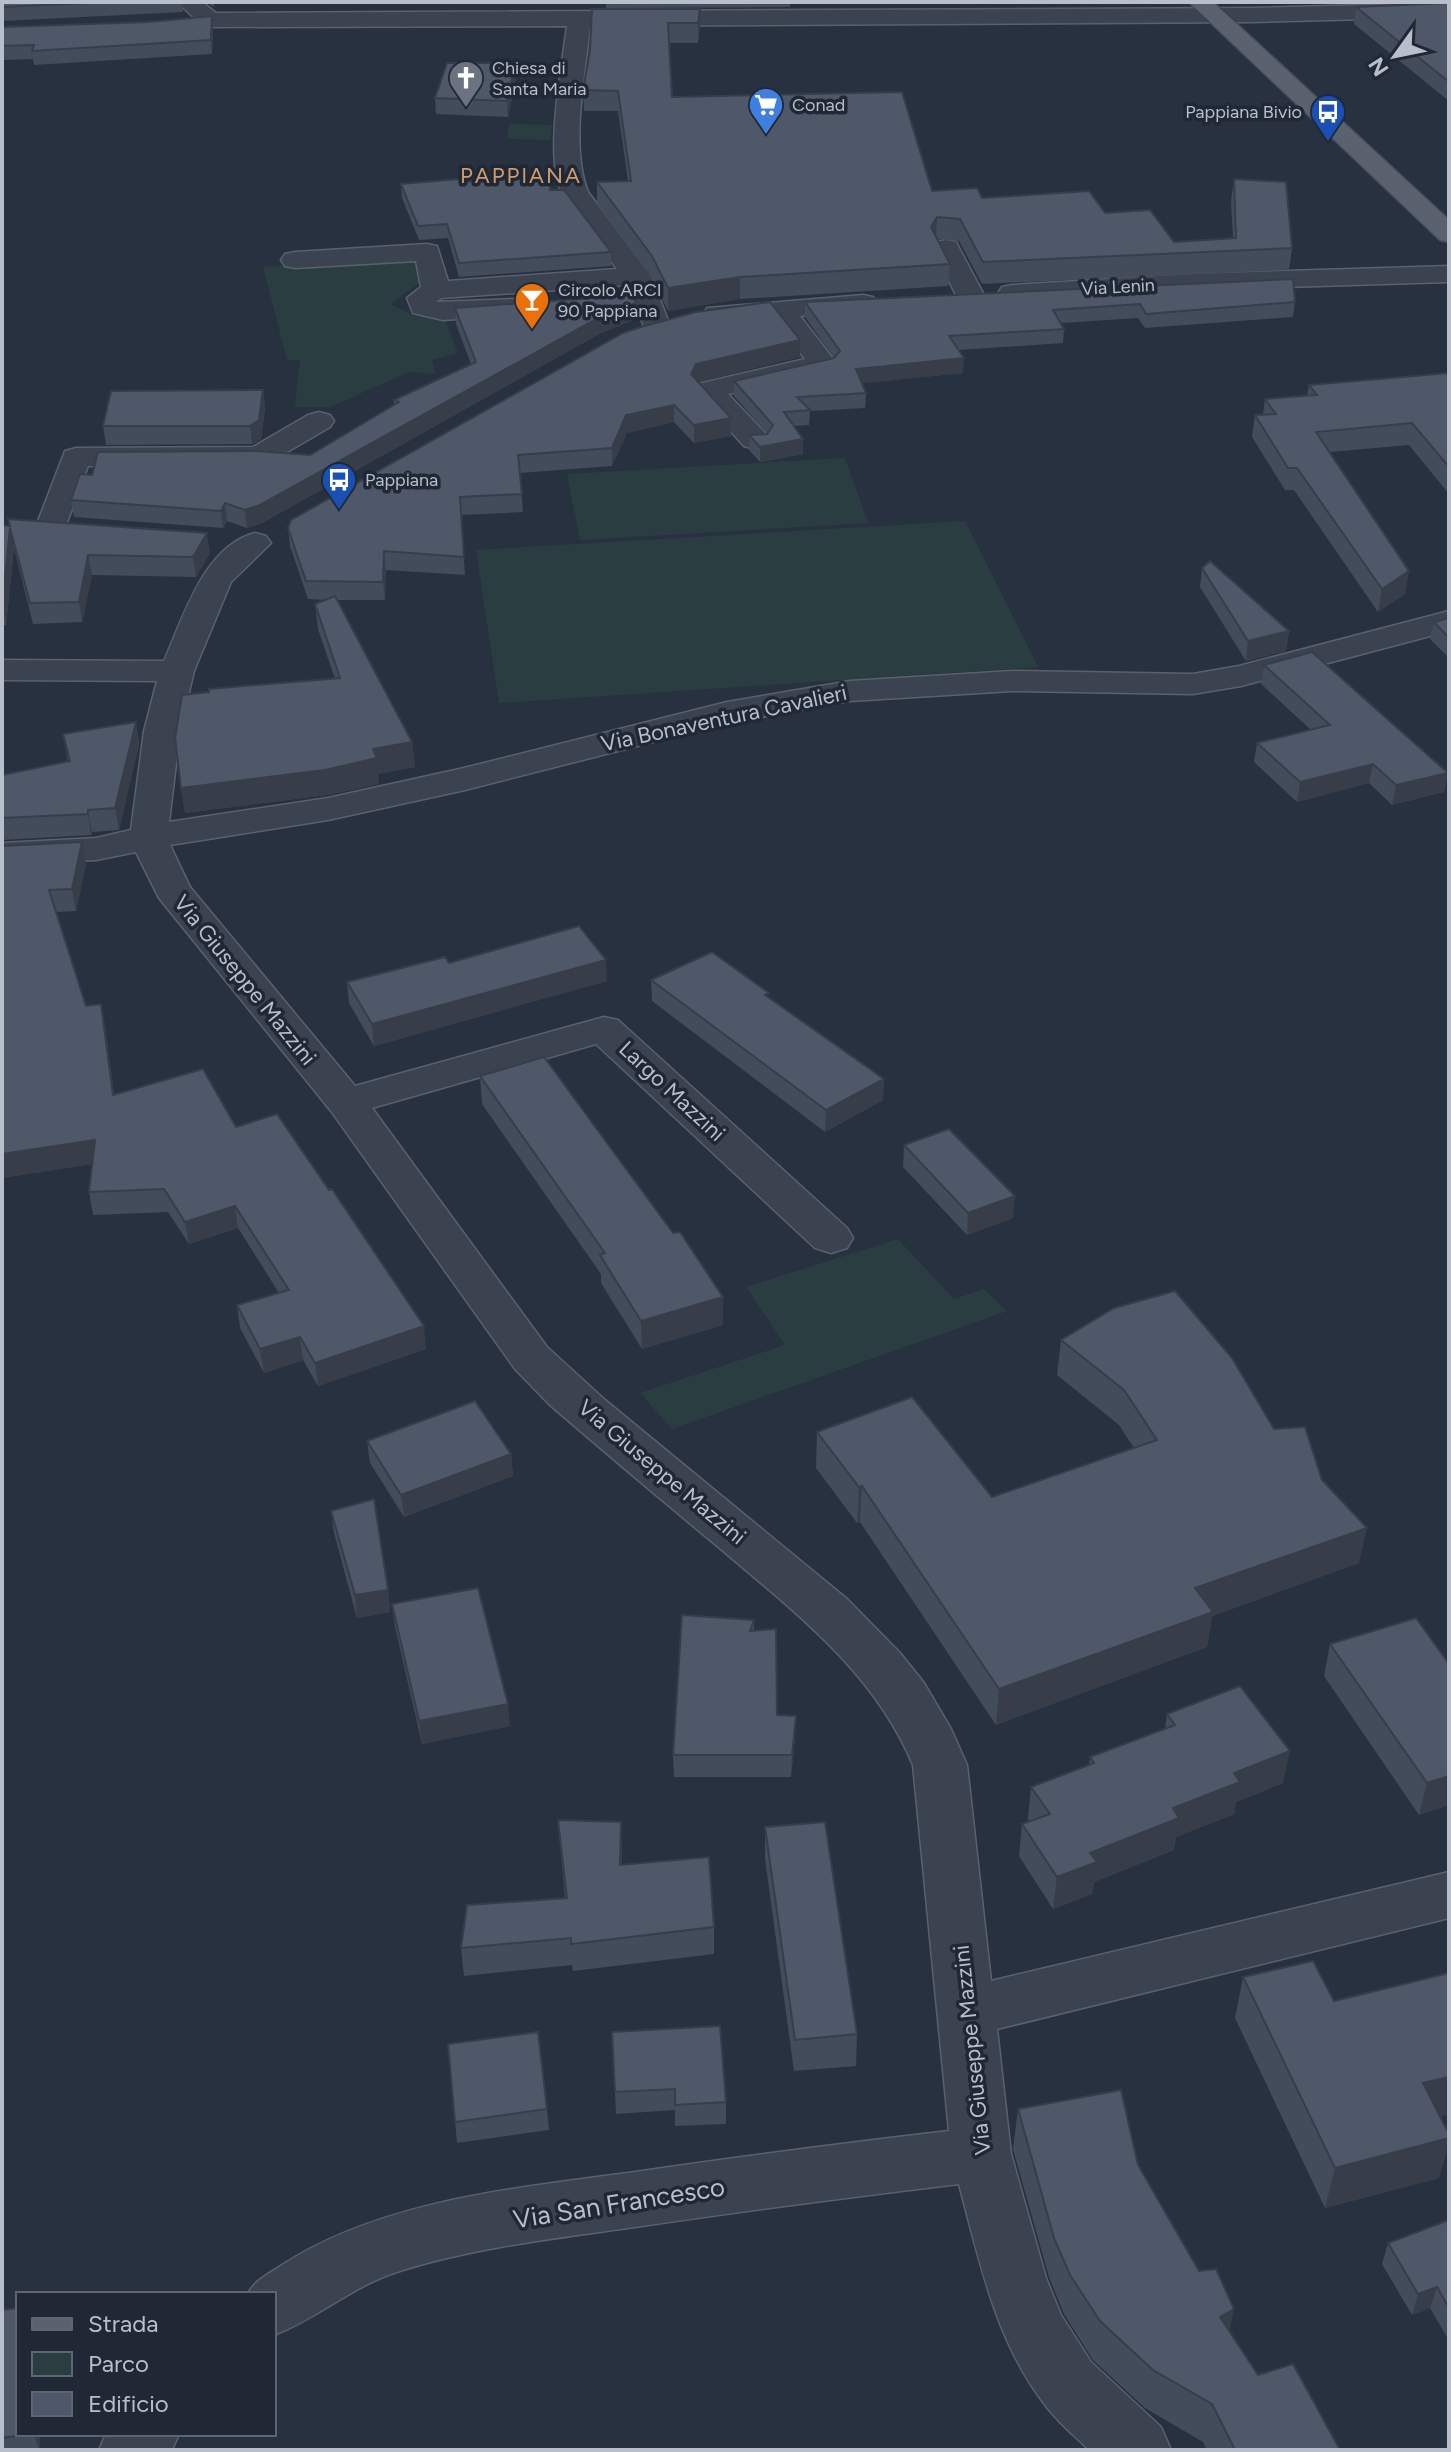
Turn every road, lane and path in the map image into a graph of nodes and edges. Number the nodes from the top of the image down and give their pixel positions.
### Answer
1 (1206, 8) edge
2 (584, 10) edge
3 (1449, 10) edge
4 (183, 13) edge
5 (1449, 237) edge
6 (946, 248) edge
7 (295, 260) dead end
8 (1449, 274) edge
9 (1381, 277) junction
10 (1449, 288) edge
11 (970, 295) junction
12 (937, 298) edge
13 (647, 299) junction
14 (890, 301) edge
15 (780, 309) junction
16 (627, 335) edge
17 (319, 421) dead end
18 (755, 440) edge
19 (82, 531) edge
20 (253, 537) dead end
21 (1449, 621) edge
22 (2, 670) edge
23 (177, 671) junction
24 (149, 839) junction
25 (2, 854) edge
26 (346, 1102) junction
27 (831, 1238) dead end
28 (1449, 1895) edge
29 (968, 2011) junction
30 (981, 2154) junction
31 (276, 2305) edge
32 (1138, 2450) edge

1 - 2 street
1 - 3 street
1 - 5 main road
2 - 4 street
2 - 13 street
5 - 9 street, Via Lenin
6 - 11 street
7 - 13 street
8 - 9 street, Via Lenin
9 - 10 street, Via Lenin
9 - 11 street, Via Lenin
11 - 12 street, Via Lenin
13 - 15 street
13 - 16 street
14 - 15 street
15 - 18 street
17 - 19 street
20 - 23 street
21 - 24 street, Via Bonaventura Cavalieri
22 - 23 street
23 - 24 street
24 - 25 street, Via Bonaventura Cavalieri
24 - 26 street, Via Giuseppe Mazzini
26 - 27 street, Largo Mazzini
26 - 29 street, Via Giuseppe Mazzini
28 - 29 street
29 - 30 street, Via Giuseppe Mazzini
30 - 31 street, Via San Francesco
30 - 32 street, Via Giuseppe Mazzini

